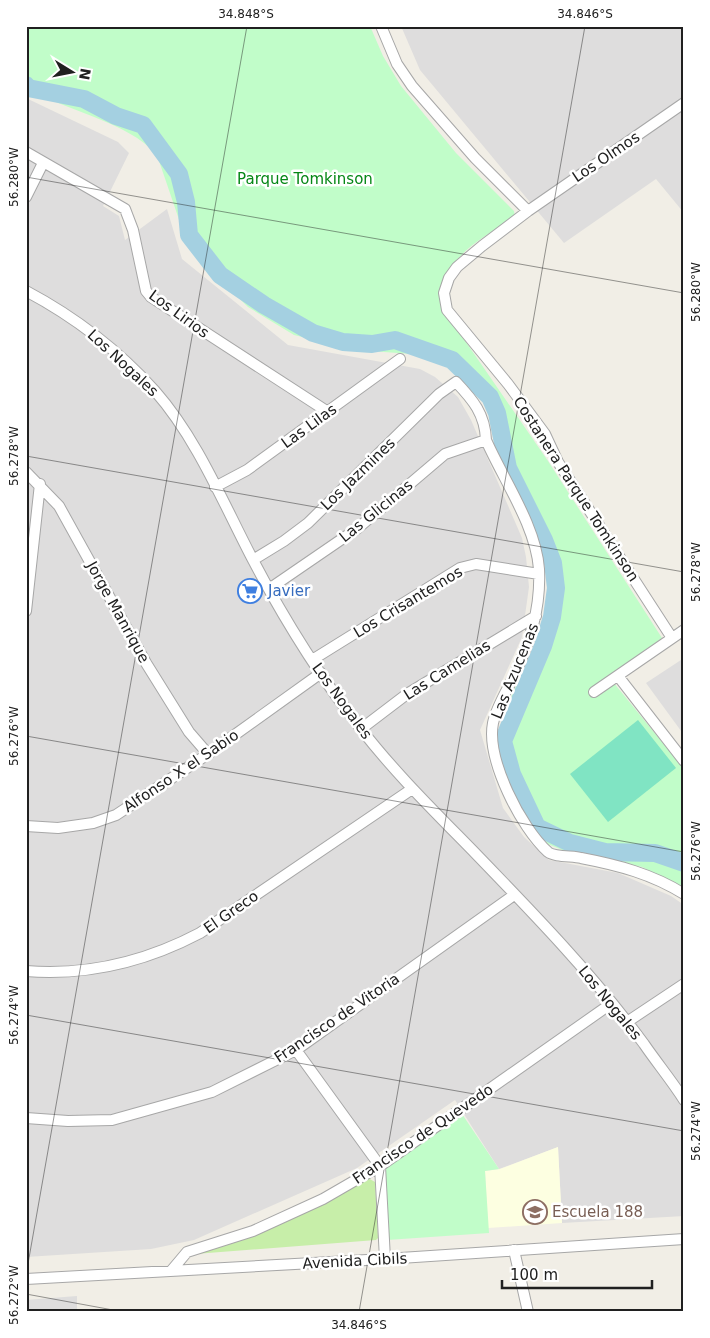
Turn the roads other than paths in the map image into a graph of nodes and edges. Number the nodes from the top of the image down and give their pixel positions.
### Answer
1 (381, 26) edge
2 (684, 102) edge
3 (26, 152) edge
4 (43, 163) junction
5 (26, 197) edge
6 (528, 211) junction
7 (26, 291) edge
8 (400, 359) dead end
9 (456, 382) joint
10 (328, 412) junction
11 (486, 440) junction
12 (26, 472) edge
13 (40, 484) junction
14 (215, 487) junction
15 (253, 560) junction
16 (539, 574) junction
17 (269, 589) junction
18 (26, 611) edge
19 (536, 616) junction
20 (684, 630) edge
21 (672, 638) junction
22 (312, 660) junction
23 (321, 673) junction
24 (618, 676) junction
25 (594, 692) dead end
26 (361, 729) junction
27 (208, 754) junction
28 (684, 761) edge
29 (412, 789) junction
30 (26, 826) edge
31 (684, 894) edge
32 (514, 895) junction
33 (26, 971) edge
34 (684, 984) edge
35 (612, 1003) junction
36 (627, 1022) junction
37 (296, 1050) junction
38 (683, 1096) edge
39 (26, 1118) edge
40 (380, 1166) junction
41 (684, 1238) edge
42 (514, 1250) junction
43 (385, 1259) junction
44 (171, 1271) junction
45 (26, 1279) edge
46 (528, 1312) edge

1 - 6 street
2 - 6 street, Los Olmos
3 - 4 street, Los Lirios
4 - 5 street
4 - 10 street, Los Lirios
6 - 21 street, Costanera Parque Tomkinson
7 - 14 street, Los Nogales
8 - 10 street, Las Lilas
9 - 11 street, Las Azucenas
9 - 15 street, Los Jazmines
10 - 14 street, Las Lilas
11 - 16 street, Las Azucenas
11 - 17 street, Las Glicinas
12 - 13 street, Jorge Manrique
13 - 18 street
13 - 27 street, Jorge Manrique
14 - 15 street, Los Nogales
15 - 17 street, Los Nogales
16 - 19 street, Las Azucenas
16 - 22 street, Los Crisantemos
17 - 22 street, Los Nogales
19 - 26 street, Las Camelias
19 - 31 street, Las Azucenas
20 - 21 street
21 - 24 street
22 - 23 street, Los Nogales
23 - 26 street, Los Nogales
23 - 27 street, Alfonso X el Sabio
24 - 25 street
24 - 28 street
26 - 29 street, Los Nogales
27 - 30 street, Alfonso X el Sabio
29 - 32 street, Los Nogales
29 - 33 street, El Greco
32 - 35 street, Los Nogales
32 - 37 street, Francisco de Vitoria
34 - 36 street
35 - 36 street, Los Nogales
35 - 40 street, Francisco de Quevedo
36 - 38 street, Los Nogales
37 - 39 street, Francisco de Vitoria
37 - 40 street
40 - 43 street
40 - 44 street, Francisco de Quevedo
41 - 42 street, Avenida Cibils
42 - 43 street, Avenida Cibils
42 - 46 street
43 - 44 street, Avenida Cibils
44 - 45 street, Avenida Cibils

